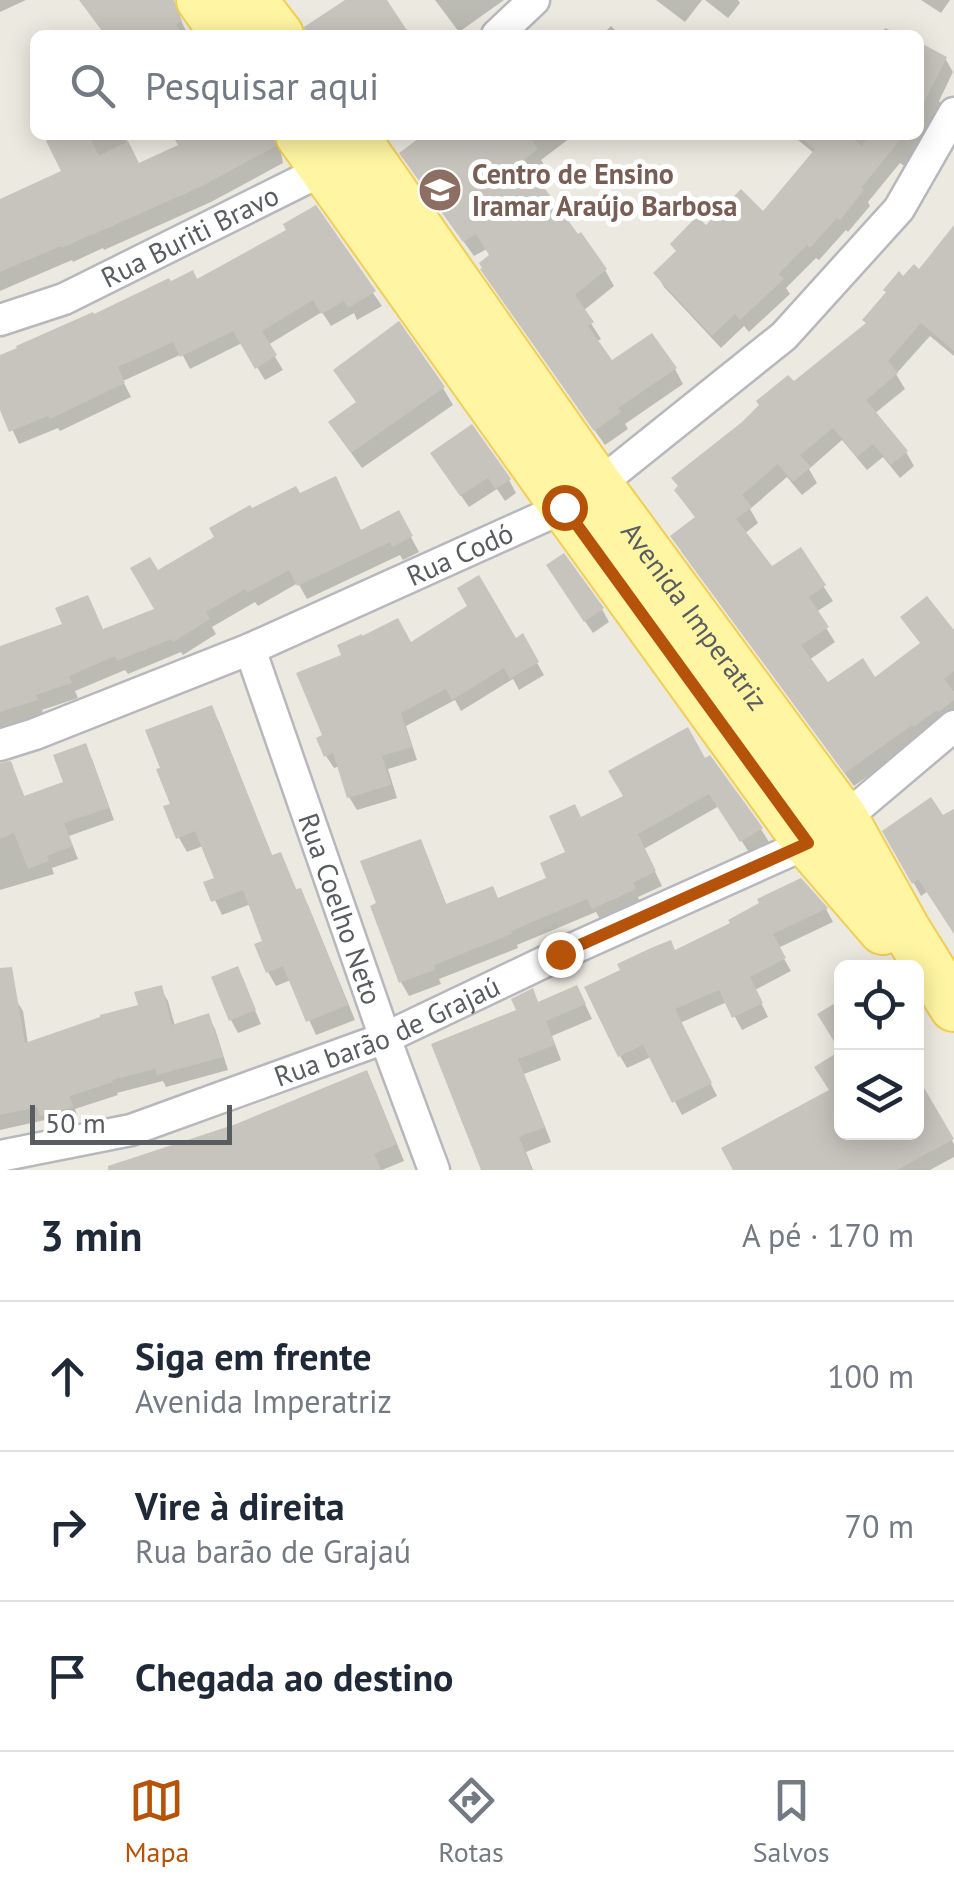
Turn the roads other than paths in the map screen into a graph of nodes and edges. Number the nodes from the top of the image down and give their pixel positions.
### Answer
1 (201, 0) edge
2 (252, 0) edge
3 (534, 0) edge
4 (222, 30) edge
5 (274, 30) edge
6 (502, 30) edge
7 (954, 113) edge
8 (342, 144) edge
9 (0, 320) edge
10 (581, 496) junction
11 (250, 649) junction
12 (954, 726) edge
13 (0, 745) edge
14 (826, 831) junction
15 (911, 960) edge
16 (924, 977) edge
17 (954, 1010) edge
18 (385, 1038) junction
19 (0, 1156) edge
20 (434, 1170) edge

1 - 4 main road
2 - 5 main road
3 - 6 street
7 - 10 street, Rua Codó
8 - 9 street, Rua Buriti Bravo
8 - 10 main road, Avenida Imperatriz
10 - 11 street, Rua Codó
10 - 14 main road, Avenida Imperatriz
11 - 13 street, Rua Codó
11 - 18 street, Rua Coelho Neto
12 - 14 street, Rua barão de Grajaú
14 - 15 main road, Avenida Imperatriz
14 - 17 main road, Avenida Imperatriz
14 - 18 street, Rua barão de Grajaú
16 - 17 main road, Avenida Imperatriz
18 - 19 street, Rua barão de Grajaú
18 - 20 street, Rua Coelho Neto

